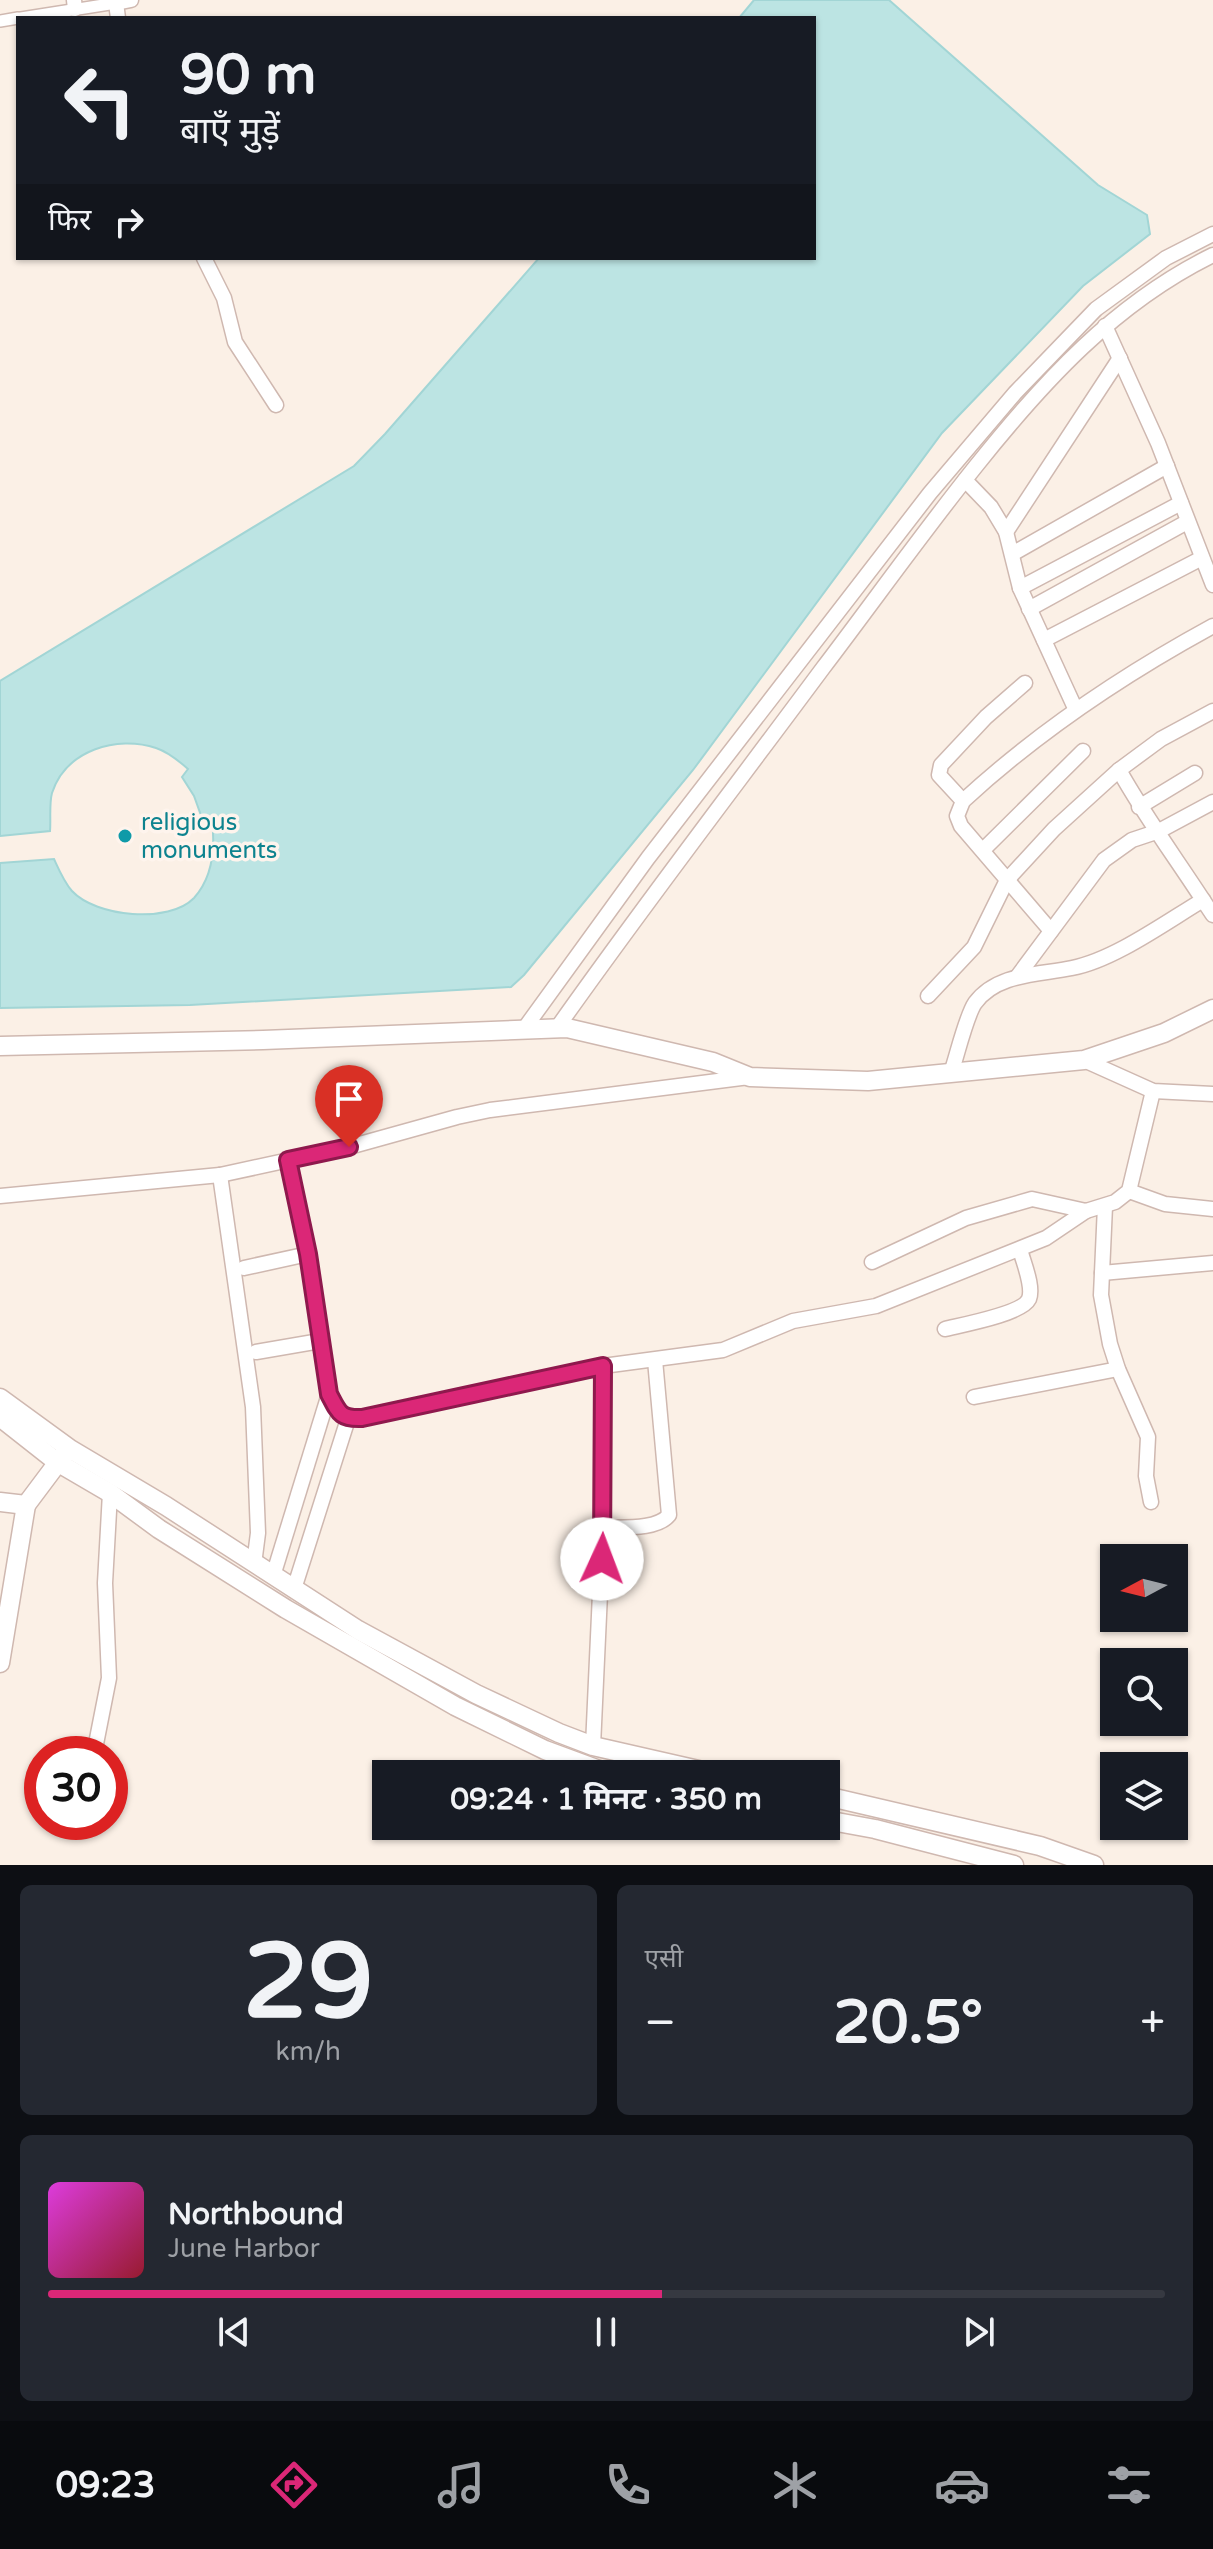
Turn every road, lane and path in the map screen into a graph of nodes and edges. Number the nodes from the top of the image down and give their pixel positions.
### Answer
1 (131, 0) edge
2 (74, 5) edge
3 (117, 10) edge
4 (27, 16) edge
5 (1213, 234) edge
6 (1213, 255) edge
7 (205, 260) edge
8 (1105, 326) junction
9 (1120, 358) junction
10 (276, 405) dead end
11 (1167, 466) junction
12 (965, 480) junction
13 (1181, 503) junction
14 (1187, 522) junction
15 (1006, 532) junction
16 (1012, 554) junction
17 (1202, 558) junction
18 (1211, 577) edge
19 (1020, 588) junction
20 (840, 609) junction
21 (1029, 609) junction
22 (856, 623) junction
23 (1213, 626) edge
24 (1044, 640) junction
25 (1025, 683) dead end
26 (1075, 708) junction
27 (1213, 711) edge
28 (1083, 751) dead end
29 (1119, 770) junction
30 (1195, 773) dead end
31 (963, 801) junction
32 (1213, 802) edge
33 (1139, 807) junction
34 (1159, 831) junction
35 (983, 850) junction
36 (1007, 880) junction
37 (1203, 900) junction
38 (1213, 915) edge
39 (1051, 931) junction
40 (1017, 977) junction
41 (928, 996) dead end
42 (1213, 1009) edge
43 (557, 1028) junction
44 (524, 1029) junction
45 (0, 1046) edge
46 (1084, 1060) junction
47 (951, 1073) junction
48 (750, 1077) junction
49 (1153, 1091) junction
50 (1213, 1094) edge
51 (288, 1160) junction
52 (220, 1175) junction
53 (1129, 1191) junction
54 (0, 1196) edge
55 (1105, 1206) junction
56 (1213, 1209) edge
57 (1086, 1211) junction
58 (1020, 1249) junction
59 (308, 1254) junction
60 (872, 1262) dead end
61 (1213, 1263) edge
62 (244, 1268) dead end
63 (1102, 1273) junction
64 (945, 1329) dead end
65 (320, 1341) junction
66 (256, 1352) dead end
67 (655, 1360) junction
68 (603, 1366) junction
69 (1118, 1369) junction
70 (329, 1394) junction
71 (974, 1397) dead end
72 (0, 1398) edge
73 (0, 1417) edge
74 (348, 1419) junction
75 (63, 1455) junction
76 (110, 1493) junction
77 (0, 1502) edge
78 (1151, 1502) dead end
79 (26, 1505) junction
80 (603, 1528) junction
81 (254, 1564) junction
82 (283, 1582) junction
83 (271, 1599) junction
84 (370, 1646) junction
85 (0, 1663) edge
86 (491, 1700) junction
87 (481, 1719) junction
88 (98, 1736) edge
89 (593, 1746) junction
90 (572, 1760) edge
91 (646, 1760) edge
92 (840, 1799) edge
93 (840, 1823) edge
94 (1014, 1865) edge
95 (1094, 1865) edge

1 - 3 street
2 - 3 street
2 - 4 street
5 - 20 street
6 - 8 street
7 - 10 street
8 - 9 street
8 - 12 street
9 - 11 street
9 - 15 street
11 - 13 street
11 - 16 street
12 - 15 street
12 - 22 street
13 - 14 street
13 - 19 street
14 - 17 street
14 - 21 street
15 - 16 street
16 - 19 street
17 - 18 street
17 - 24 street
19 - 21 street
20 - 22 street
20 - 44 street
21 - 24 street
22 - 43 street
23 - 26 street
24 - 26 street
25 - 31 street
26 - 31 street
27 - 29 street
28 - 35 street
29 - 33 street
29 - 36 street
30 - 33 street
31 - 35 street
32 - 34 street
33 - 34 street
34 - 37 street
34 - 39 street
35 - 36 street
36 - 39 street
36 - 41 street
37 - 38 street
37 - 40 street
39 - 40 street
40 - 47 street
42 - 46 street
43 - 44 street
43 - 48 street
44 - 45 street
46 - 47 street
46 - 49 street
47 - 48 street
48 - 51 street
49 - 50 street
49 - 53 street
51 - 52 street
51 - 59 street
52 - 54 street
52 - 81 street
53 - 55 street
53 - 56 street
55 - 57 street
55 - 63 street
57 - 58 street
57 - 60 street
58 - 64 street
58 - 67 street
59 - 62 street
59 - 65 street
61 - 63 street
63 - 69 street
65 - 66 street
65 - 70 street
67 - 68 street
67 - 80 street
68 - 74 street
68 - 80 street
69 - 71 street
69 - 78 street
70 - 74 street
70 - 82 street
72 - 75 street
73 - 75 street
74 - 82 street
75 - 76 street
75 - 79 street
75 - 81 street
76 - 83 street
76 - 88 street
77 - 79 street
79 - 85 street
80 - 89 street
81 - 82 street
82 - 83 street
82 - 84 street
83 - 84 street
84 - 86 street
84 - 87 street
86 - 87 street
86 - 89 street
87 - 90 street
89 - 91 street
92 - 95 street
93 - 94 street

